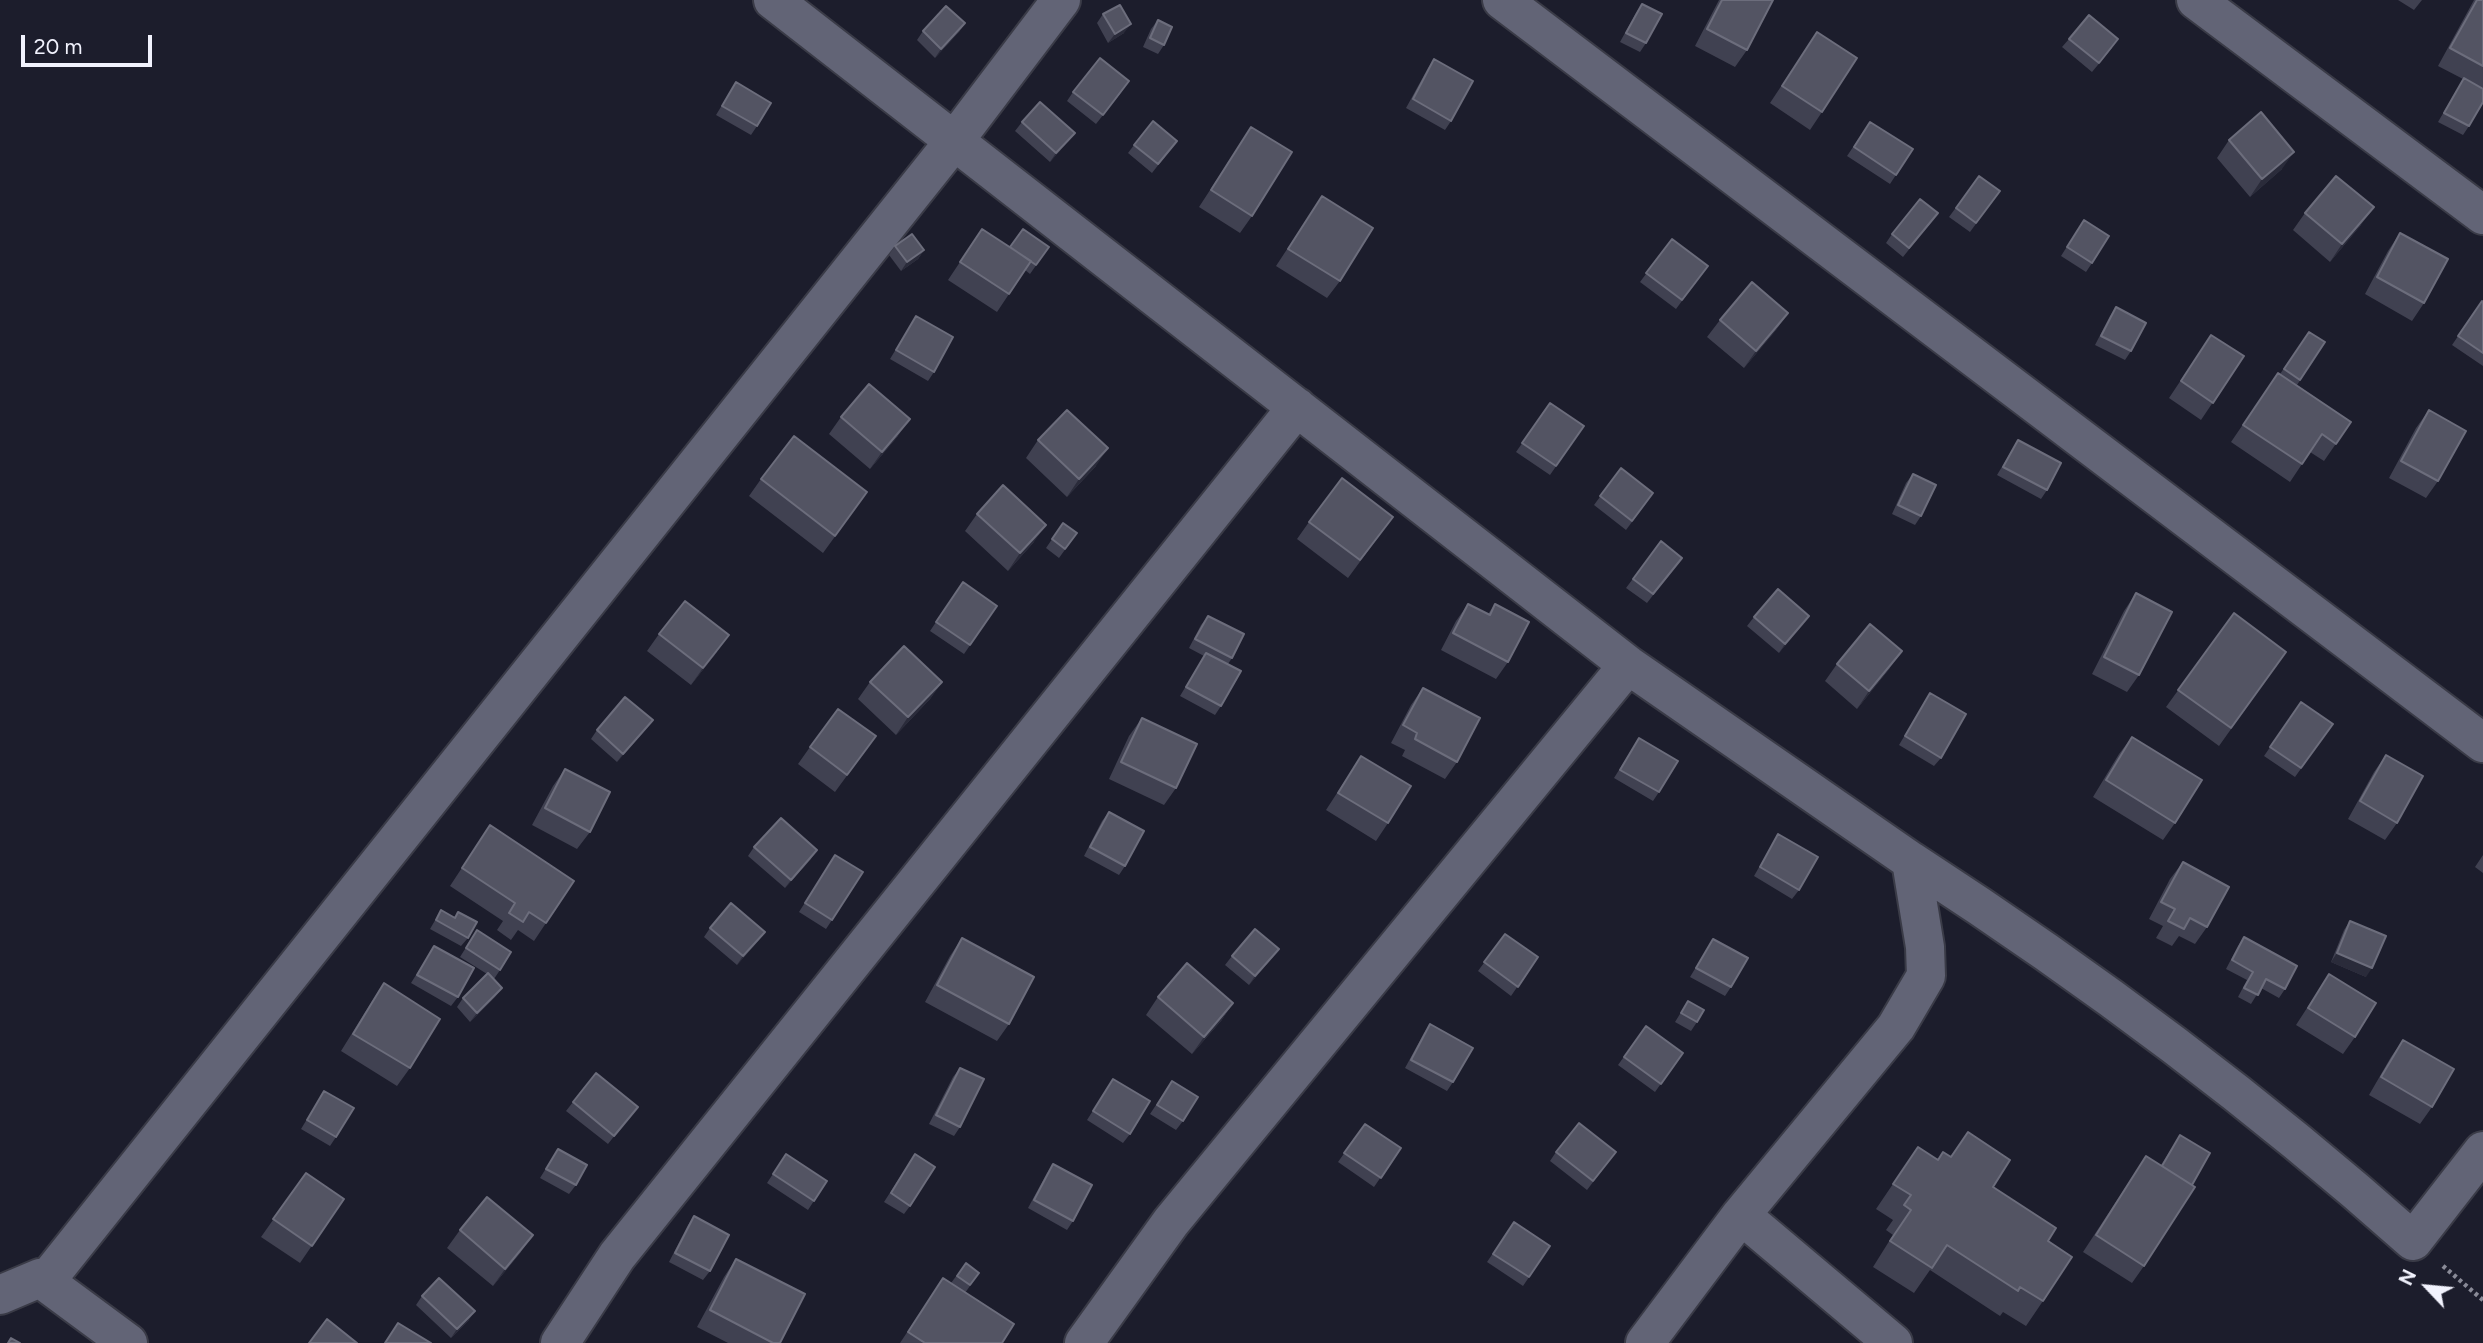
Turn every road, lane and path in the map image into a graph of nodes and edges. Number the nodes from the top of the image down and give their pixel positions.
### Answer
1 (773, 0) edge
2 (1061, 0) edge
3 (1502, 0) edge
4 (2196, 0) edge
5 (955, 140) junction
6 (2483, 215) edge
7 (1297, 407) junction
8 (1628, 665) junction
9 (2483, 743) edge
10 (1910, 862) junction
11 (2483, 1151) edge
12 (1741, 1215) junction
13 (2413, 1241) junction
14 (46, 1282) junction
15 (0, 1295) edge
16 (2483, 1300) edge
17 (128, 1343) edge
18 (560, 1343) edge
19 (1084, 1343) edge
20 (1645, 1343) edge
21 (1893, 1343) edge

1 - 5 street
2 - 5 street
3 - 9 street
4 - 6 street
5 - 7 street
5 - 14 street
7 - 8 street
7 - 18 street
8 - 10 street
8 - 19 street
10 - 12 street
10 - 13 street
11 - 13 street
12 - 20 street
12 - 21 street
13 - 16 path
14 - 15 street
14 - 17 street

